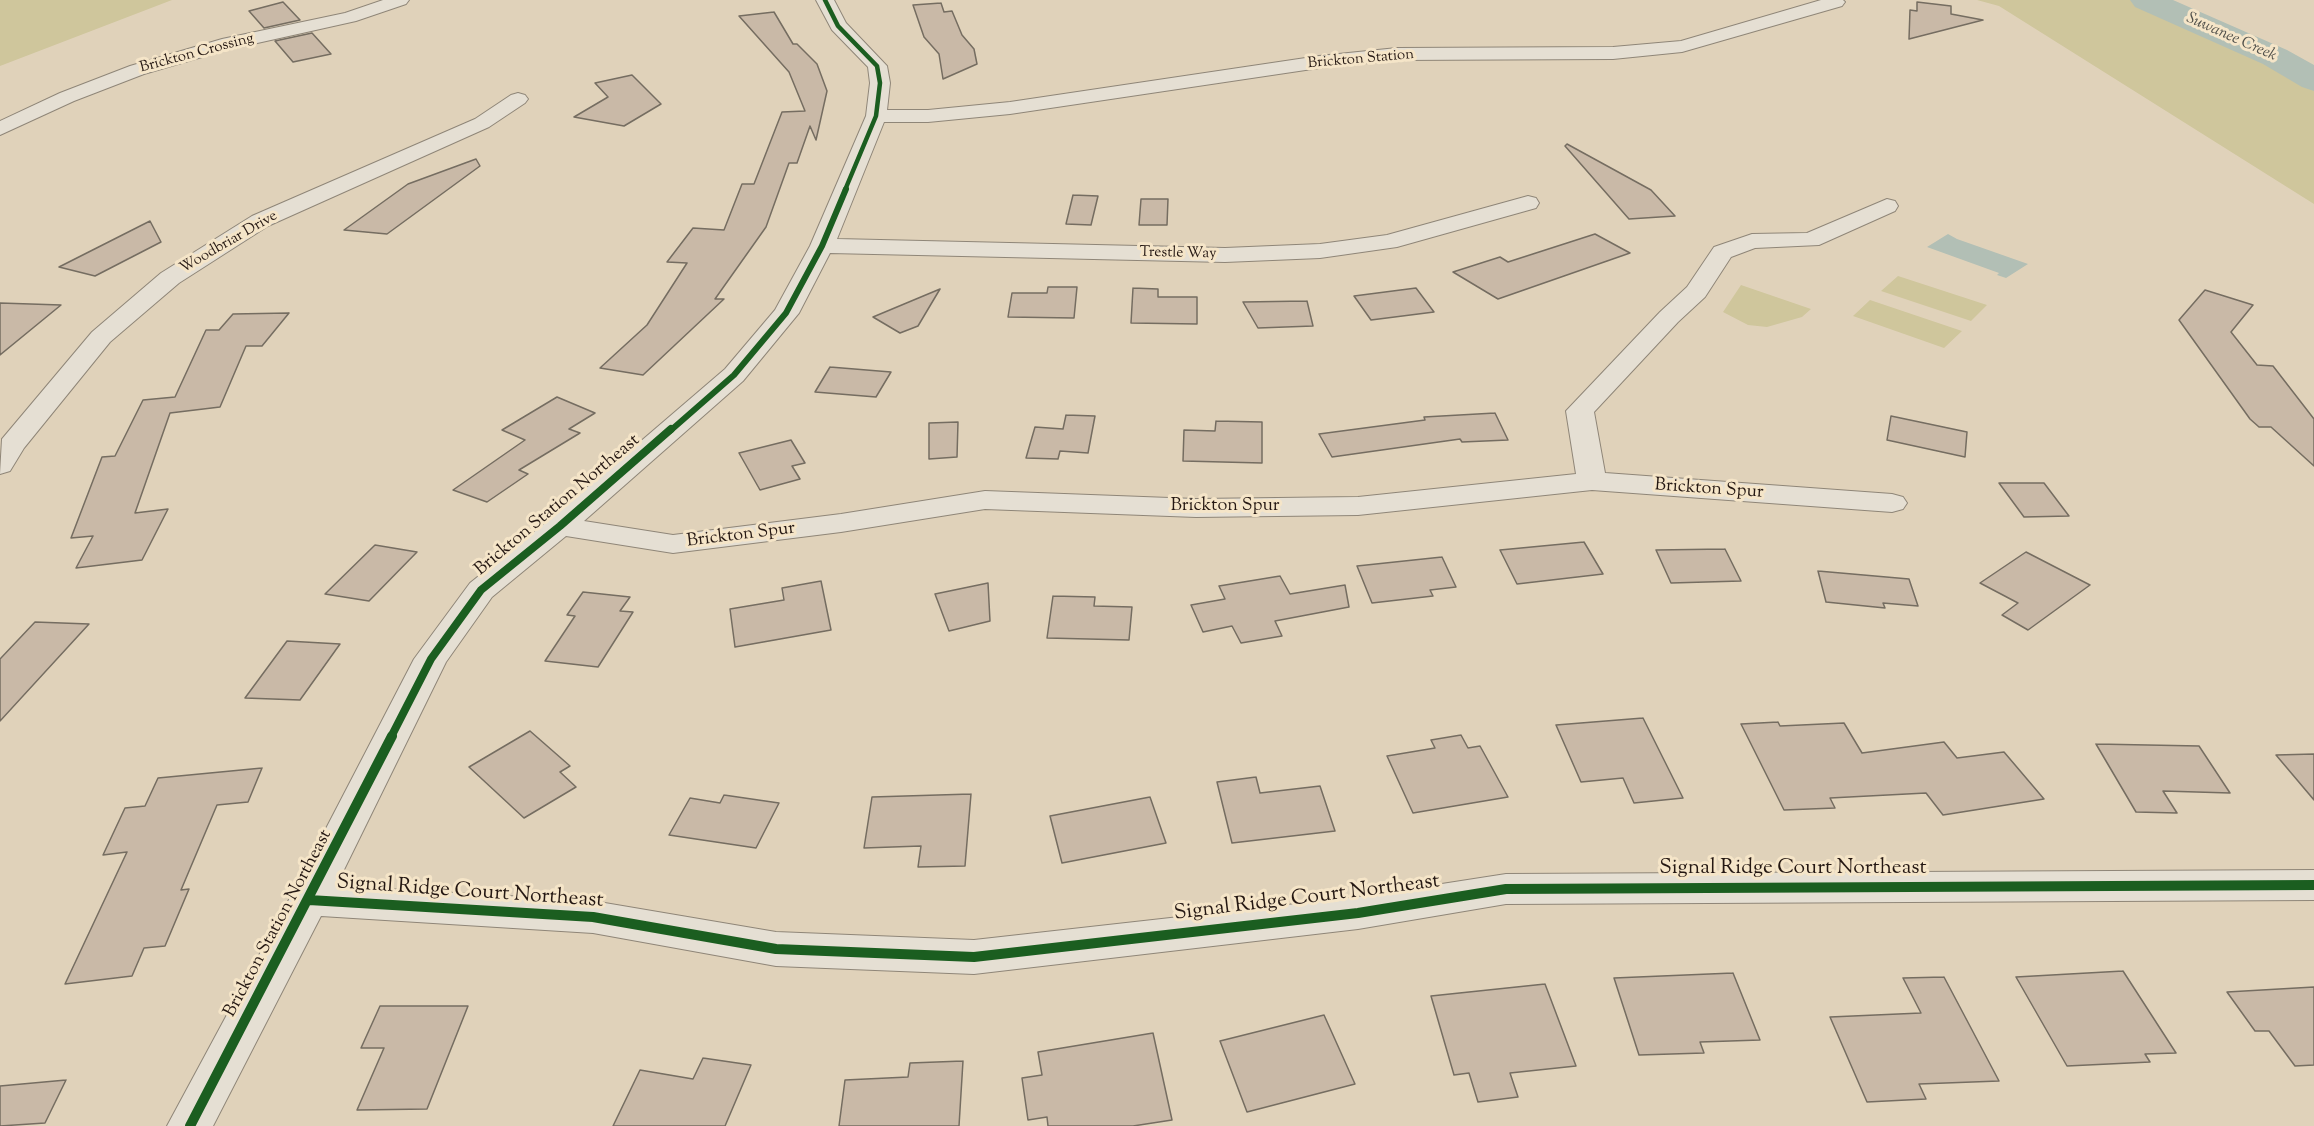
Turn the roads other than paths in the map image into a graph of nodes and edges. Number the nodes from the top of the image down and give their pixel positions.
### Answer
1 (400, 0) edge
2 (825, 0) edge
3 (1830, 0) edge
4 (518, 99) dead end
5 (876, 117) junction
6 (0, 129) edge
7 (1528, 203) dead end
8 (1887, 206) dead end
9 (822, 246) junction
10 (4, 452) edge
11 (1592, 481) junction
12 (1892, 503) dead end
13 (560, 526) junction
14 (2314, 885) edge
15 (309, 900) junction
16 (190, 1126) edge

1 - 6 street, Brickton Crossing
2 - 5 street, Brickton Station Northeast
3 - 5 street, Brickton Station
4 - 10 street, Woodbriar Drive
5 - 9 street, Brickton Station Northeast
7 - 9 street, Trestle Way
8 - 11 street
9 - 13 street, Brickton Station Northeast
11 - 12 street, Brickton Spur
11 - 13 street, Brickton Spur
13 - 15 street, Brickton Station Northeast
14 - 15 street, Signal Ridge Court Northeast
15 - 16 street, Brickton Station Northeast

